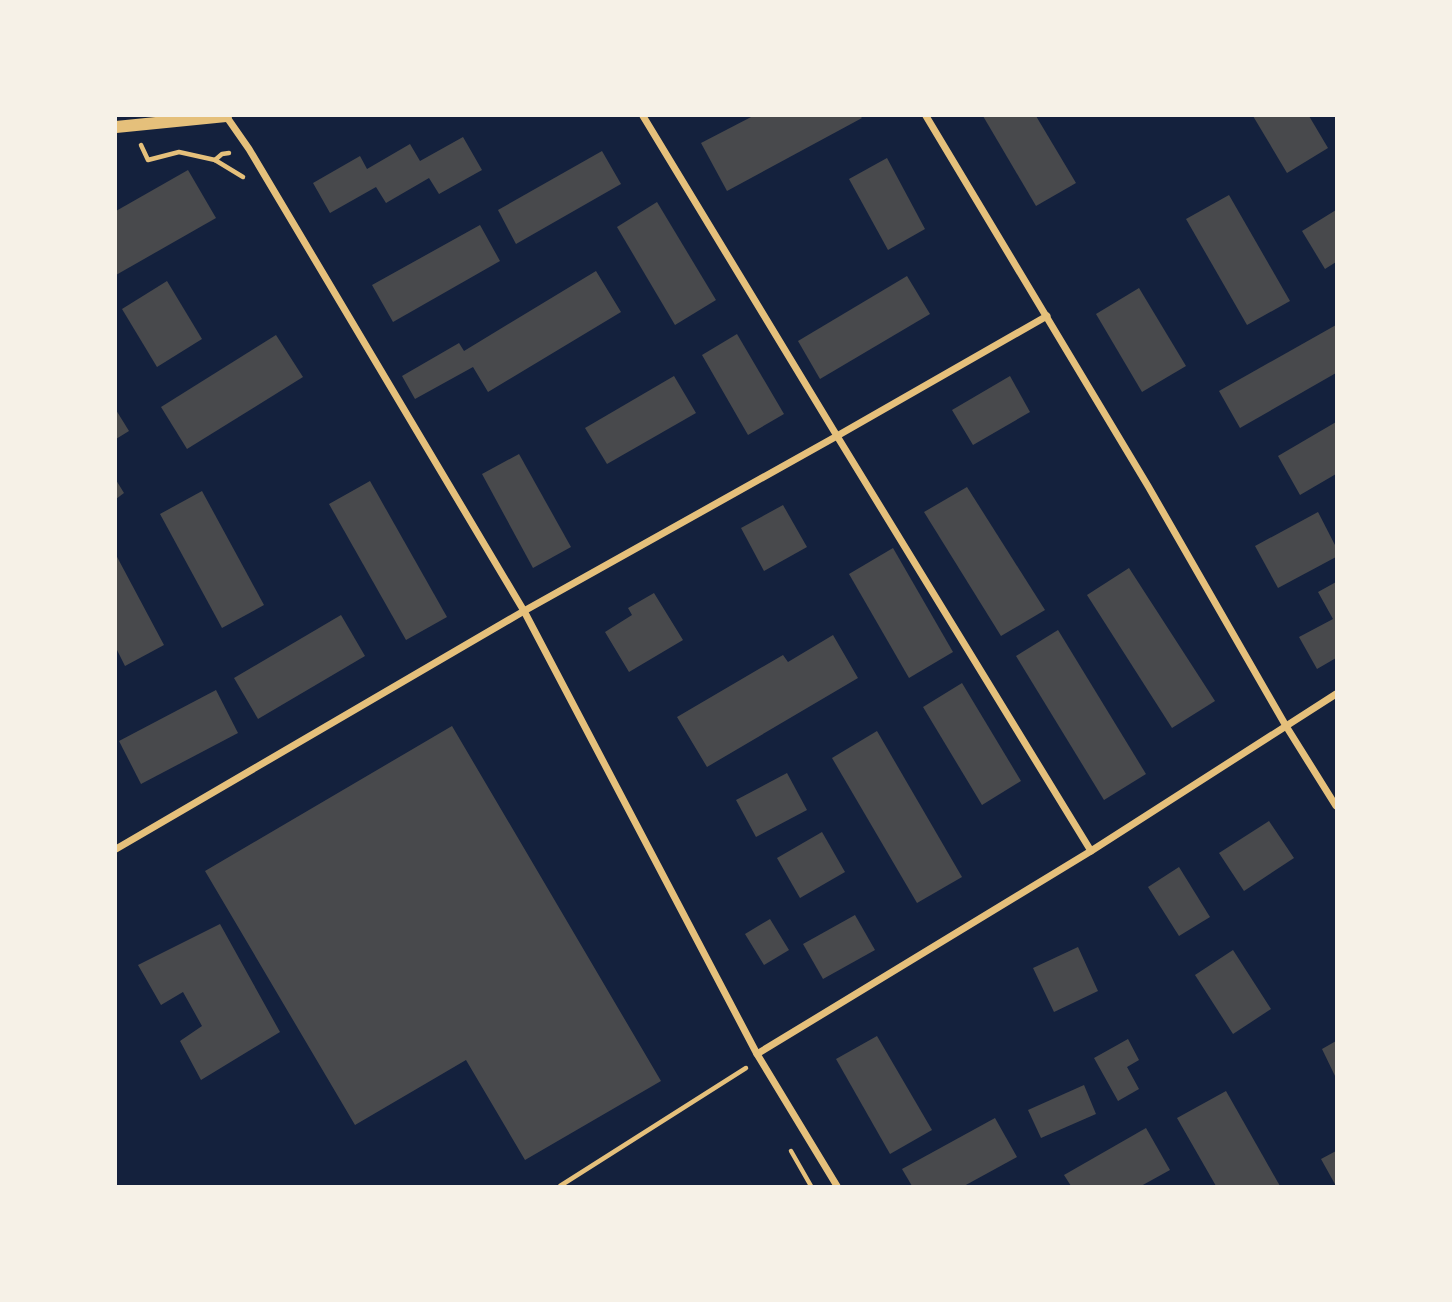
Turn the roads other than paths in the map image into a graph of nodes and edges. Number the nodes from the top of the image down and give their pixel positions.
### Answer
1 (226, 116) edge
2 (643, 116) edge
3 (926, 116) edge
4 (197, 117) edge
5 (116, 127) edge
6 (1047, 316) junction
7 (837, 436) junction
8 (524, 611) junction
9 (1336, 694) edge
10 (1286, 726) junction
11 (1336, 806) edge
12 (116, 849) edge
13 (1091, 851) junction
14 (757, 1054) junction
15 (837, 1186) edge

1 - 4 street
1 - 8 street
2 - 7 street
3 - 6 street
4 - 5 street
6 - 7 street
6 - 10 street
7 - 8 street
7 - 13 street
8 - 12 street
8 - 14 street
9 - 10 street
10 - 11 street
10 - 13 street
13 - 14 street
14 - 15 street

